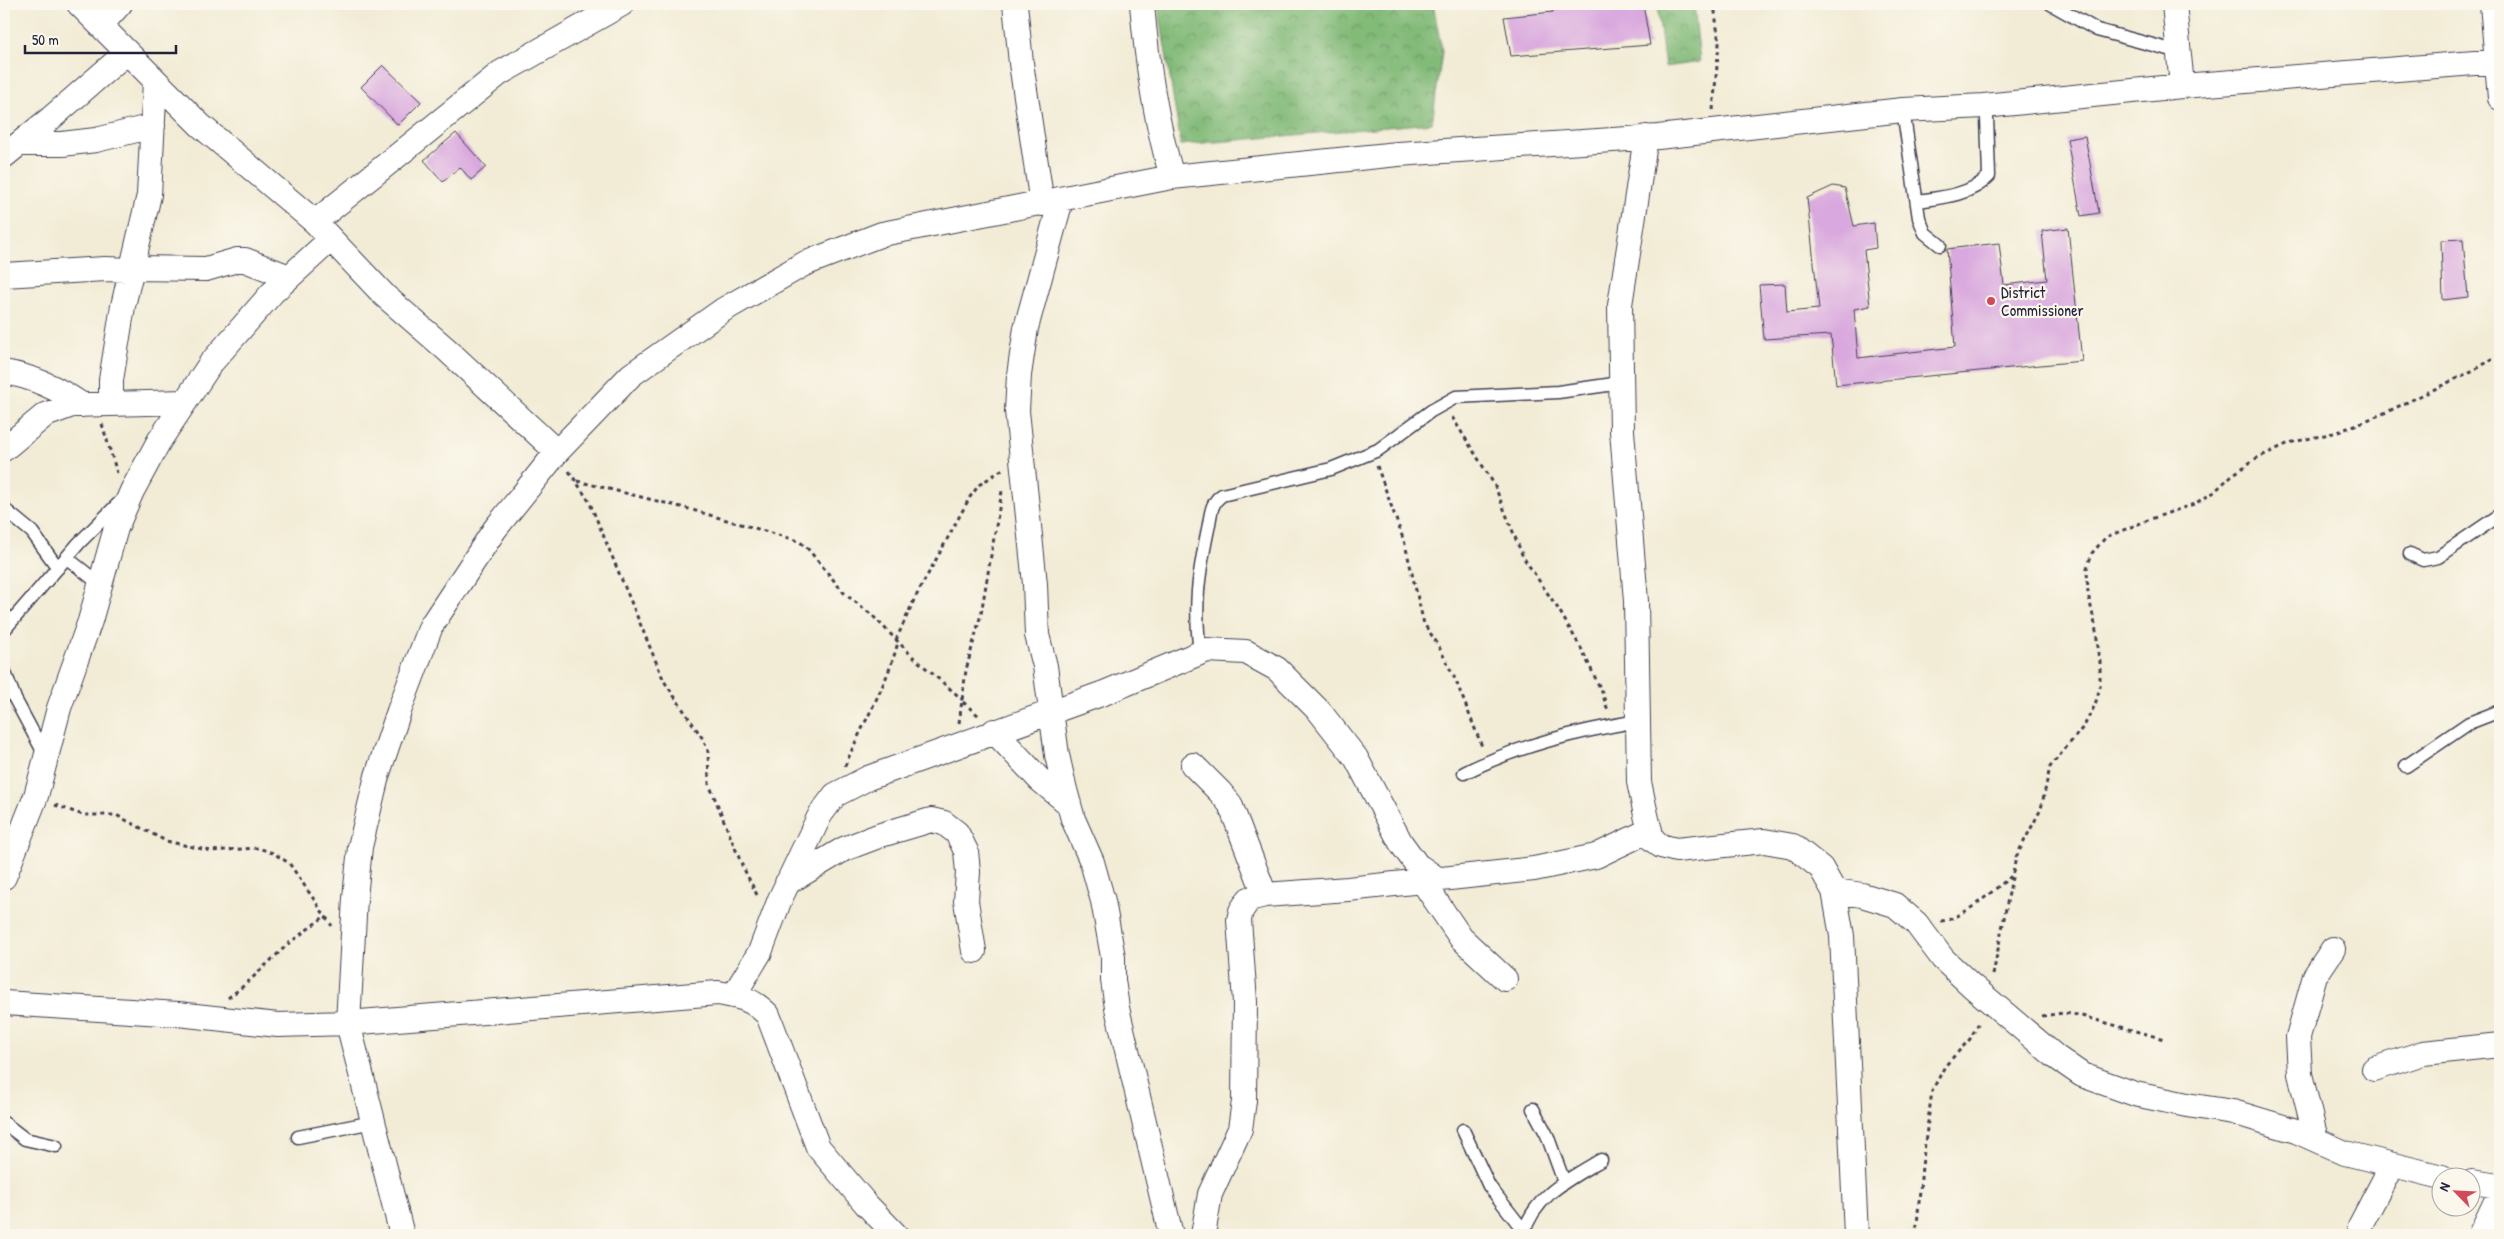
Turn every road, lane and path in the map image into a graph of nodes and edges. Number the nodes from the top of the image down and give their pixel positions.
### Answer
1 (79, 4) edge
2 (120, 4) edge
3 (622, 4) edge
4 (1015, 4) edge
5 (1142, 4) edge
6 (1714, 4) edge
7 (2051, 4) edge
8 (2174, 4) edge
9 (2492, 4) edge
10 (101, 25) junction
11 (2179, 52) junction
12 (126, 53) junction
13 (2499, 61) edge
14 (155, 81) junction
15 (2182, 86) junction
16 (2500, 98) edge
17 (1984, 106) junction
18 (1904, 110) junction
19 (154, 126) junction
20 (1710, 131) junction
21 (1646, 137) junction
22 (11, 150) edge
23 (1172, 177) junction
24 (1917, 201) junction
25 (1051, 202) junction
26 (315, 222) junction
27 (331, 240) junction
28 (1940, 245) dead end
29 (133, 269) junction
30 (4, 275) edge
31 (289, 277) junction
32 (2500, 354) edge
33 (4, 372) edge
34 (1621, 384) junction
35 (185, 402) junction
36 (97, 404) junction
37 (1444, 404) junction
38 (4, 449) edge
39 (1372, 452) junction
40 (555, 454) junction
41 (1006, 472) dead end
42 (577, 481) junction
43 (1003, 485) dead end
44 (129, 494) junction
45 (4, 509) edge
46 (2500, 514) edge
47 (2410, 554) dead end
48 (67, 558) junction
49 (58, 568) junction
50 (101, 585) junction
51 (4, 630) edge
52 (897, 641) junction
53 (1200, 653) junction
54 (4, 670) edge
55 (963, 700) junction
56 (1051, 711) junction
57 (2500, 711) edge
58 (1638, 721) junction
59 (1612, 725) junction
60 (994, 731) junction
61 (956, 745) junction
62 (46, 758) junction
63 (1489, 760) junction
64 (1193, 765) dead end
65 (2406, 766) dead end
66 (1464, 773) dead end
67 (836, 795) junction
68 (36, 796) junction
69 (1069, 804) junction
70 (1650, 830) junction
71 (2012, 876) junction
72 (4, 877) edge
73 (1431, 881) junction
74 (787, 883) junction
75 (1834, 891) junction
76 (1264, 895) junction
77 (325, 916) junction
78 (1939, 921) dead end
79 (771, 923) junction
80 (2333, 949) dead end
81 (974, 951) dead end
82 (352, 952) junction
83 (1505, 979) dead end
84 (734, 995) junction
85 (1989, 1001) junction
86 (4, 1003) edge
87 (212, 1018) junction
88 (2009, 1019) junction
89 (348, 1023) junction
90 (2164, 1039) dead end
91 (2500, 1045) edge
92 (2374, 1069) dead end
93 (1532, 1109) dead end
94 (373, 1122) junction
95 (4, 1123) edge
96 (1463, 1130) dead end
97 (298, 1137) dead end
98 (2316, 1139) junction
99 (56, 1146) dead end
100 (1600, 1160) dead end
101 (2392, 1165) junction
102 (2432, 1175) edge
103 (1564, 1182) junction
104 (2482, 1183) edge
105 (2500, 1186) edge
106 (2500, 1193) edge
107 (1523, 1233) edge
108 (402, 1235) edge
109 (896, 1235) edge
110 (1171, 1235) edge
111 (1203, 1235) edge
112 (1856, 1235) edge
113 (1913, 1235) edge
114 (2360, 1235) edge
115 (2480, 1235) edge

1 - 10 street
2 - 10 street
3 - 26 street
4 - 25 street
5 - 23 street
6 - 20 path
7 - 11 lane
8 - 11 street
9 - 13 street
10 - 12 street
11 - 15 street
12 - 14 street
12 - 22 street
13 - 15 street
13 - 16 street
14 - 19 street
14 - 26 street
15 - 17 street
17 - 18 street
17 - 24 lane
18 - 20 street
18 - 24 lane
19 - 22 street
19 - 29 street
20 - 21 street
21 - 23 street
21 - 34 street
23 - 25 street
24 - 28 lane
25 - 40 street
25 - 56 street
26 - 27 street
27 - 31 street
27 - 40 street
29 - 30 street
29 - 31 street
29 - 36 street
31 - 35 street
32 - 71 path
33 - 36 street
34 - 37 lane
34 - 58 street
35 - 36 street
35 - 44 street
36 - 38 street
36 - 44 path
37 - 39 lane
37 - 59 path
39 - 53 lane
39 - 63 path
40 - 42 path
40 - 82 street
41 - 52 path
42 - 52 path
42 - 79 path
43 - 55 path
44 - 48 lane
44 - 50 street
45 - 49 lane
46 - 47 lane
48 - 49 lane
48 - 50 lane
49 - 51 lane
50 - 62 street
52 - 55 path
52 - 67 path
53 - 56 street
53 - 73 street
54 - 62 lane
55 - 61 path
56 - 60 street
56 - 69 street
57 - 65 lane
58 - 59 lane
58 - 70 street
59 - 63 lane
60 - 61 street
60 - 69 street
61 - 67 street
62 - 68 street
63 - 66 lane
64 - 76 street
67 - 74 street
68 - 72 street
68 - 77 path
69 - 110 street
70 - 73 street
70 - 75 street
71 - 78 path
71 - 85 path
73 - 76 street
73 - 83 street
74 - 79 street
74 - 81 street
75 - 85 street
75 - 112 street
76 - 111 street
77 - 82 path
77 - 87 path
79 - 84 street
80 - 98 street
82 - 89 street
84 - 89 street
84 - 109 street
85 - 88 street
85 - 113 path
86 - 87 street
87 - 89 street
88 - 90 path
88 - 98 street
89 - 94 street
91 - 92 street
93 - 103 lane
94 - 97 lane
94 - 108 street
95 - 99 lane
96 - 107 lane
98 - 101 street
100 - 103 lane
101 - 102 street
101 - 114 street
103 - 107 lane
104 - 105 street
106 - 115 street

